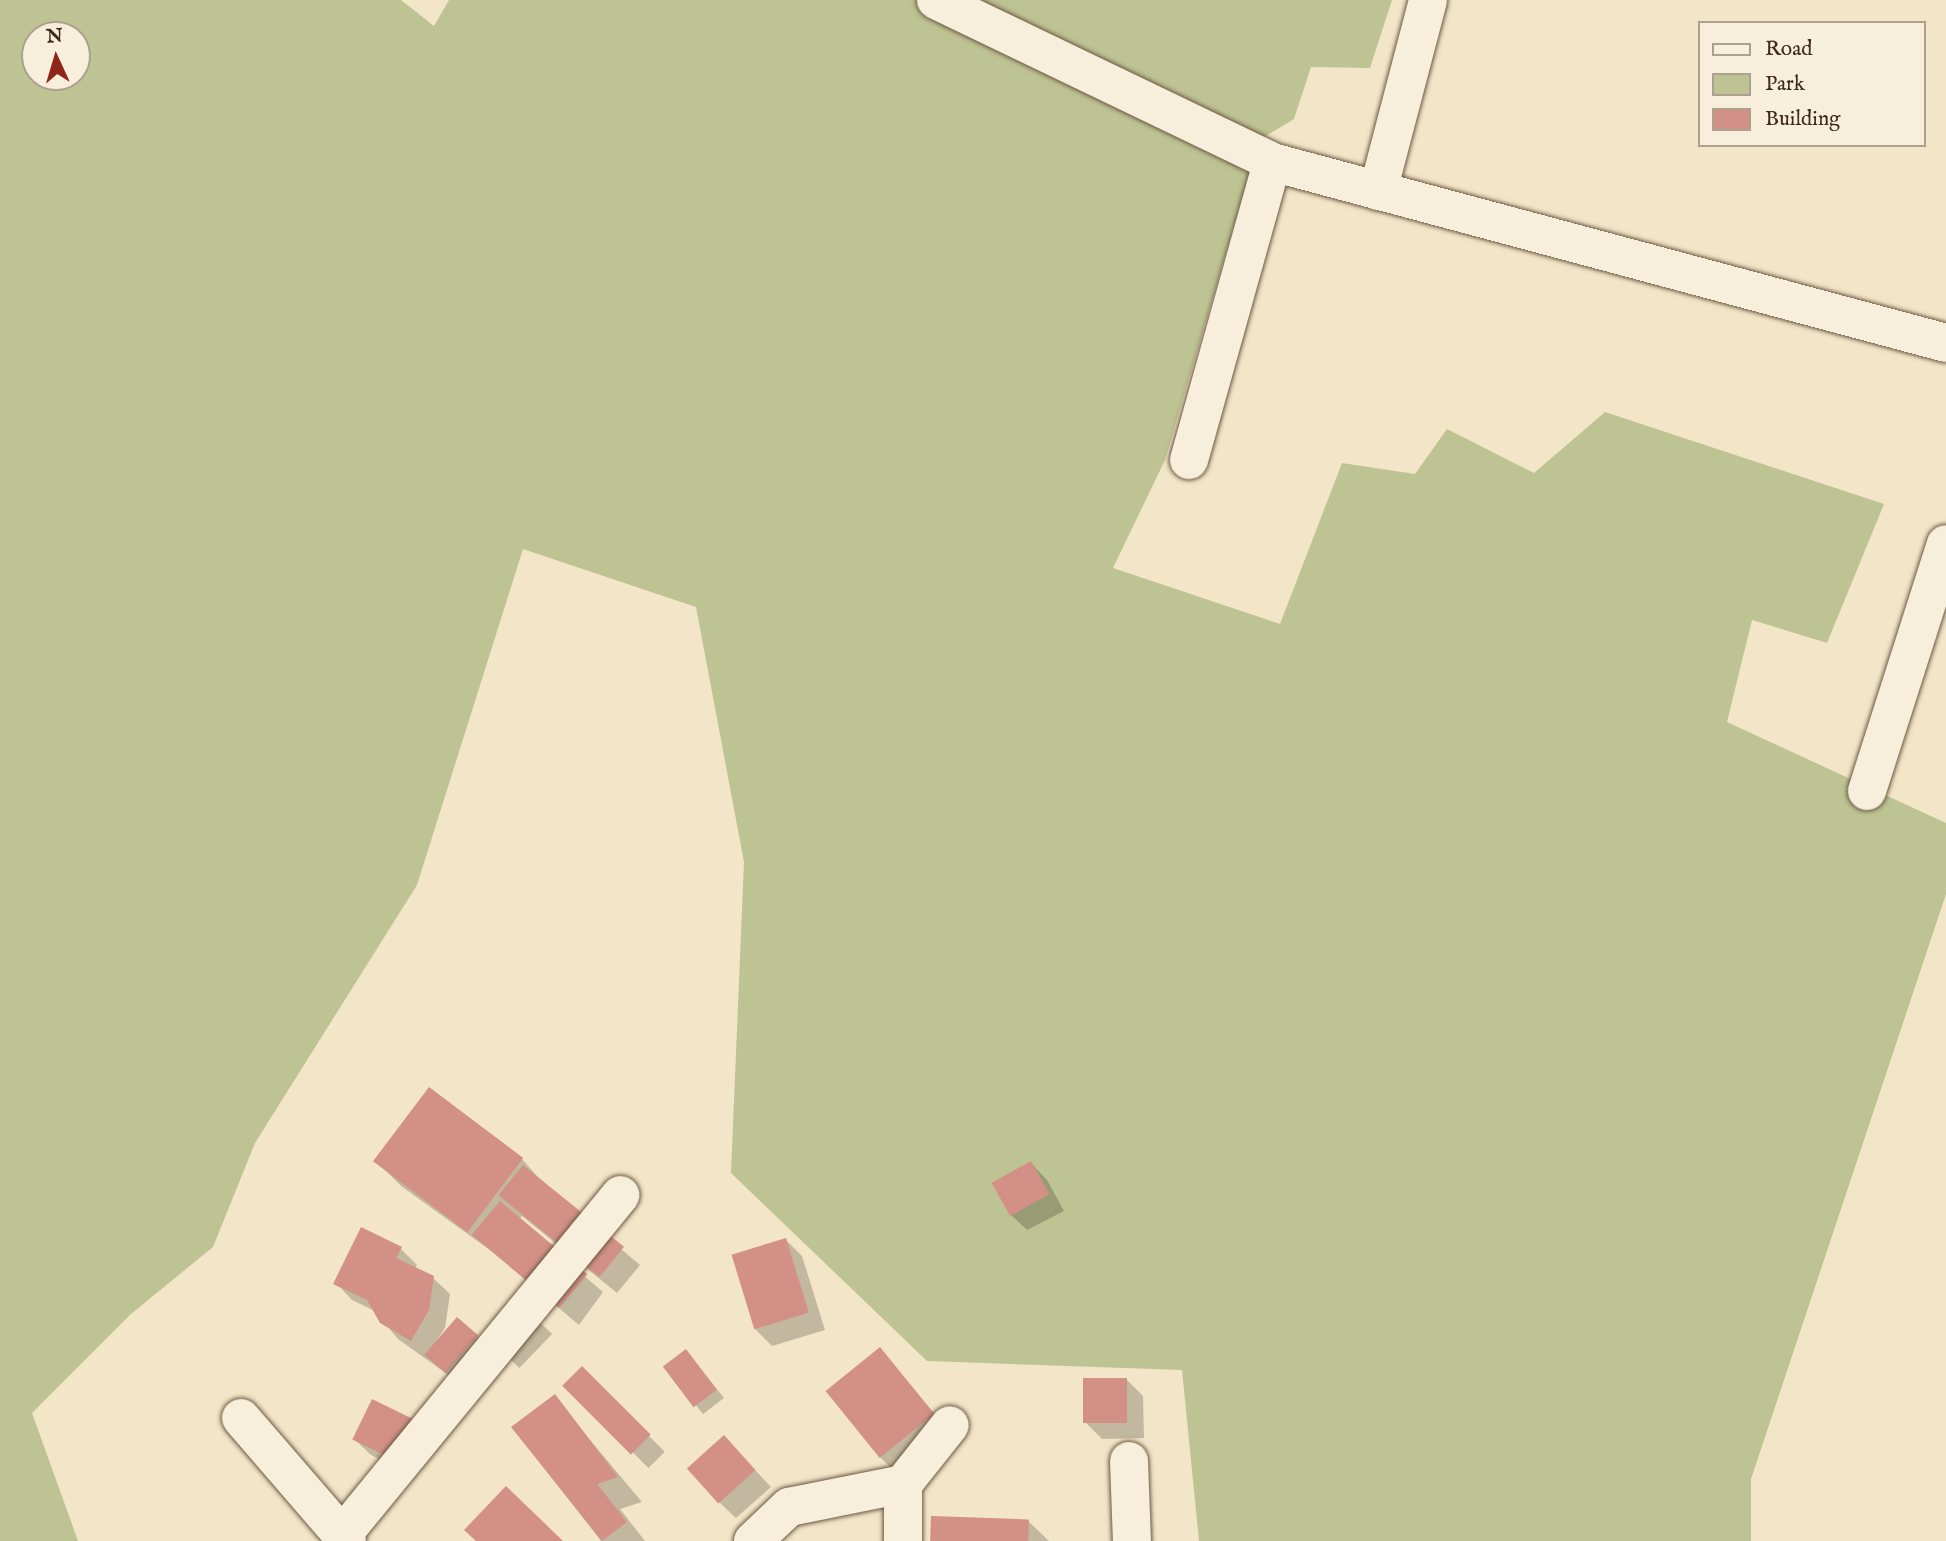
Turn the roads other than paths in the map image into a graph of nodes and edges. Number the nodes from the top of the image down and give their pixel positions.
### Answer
1 (936, 0) edge
2 (1428, 0) edge
3 (1272, 162) junction
4 (1378, 191) junction
5 (1946, 343) edge
6 (1189, 460) dead end
7 (1946, 544) edge
8 (1867, 791) dead end
9 (620, 1195) dead end
10 (241, 1418) dead end
11 (950, 1425) dead end
12 (1129, 1461) dead end
13 (903, 1484) junction
14 (345, 1538) edge
15 (753, 1541) edge
16 (903, 1541) edge
17 (1132, 1541) edge

1 - 3 street
2 - 4 street
3 - 4 street
3 - 6 street
4 - 5 street
7 - 8 street
9 - 14 street
10 - 14 street
11 - 13 street
12 - 17 street
13 - 15 street
13 - 16 street

